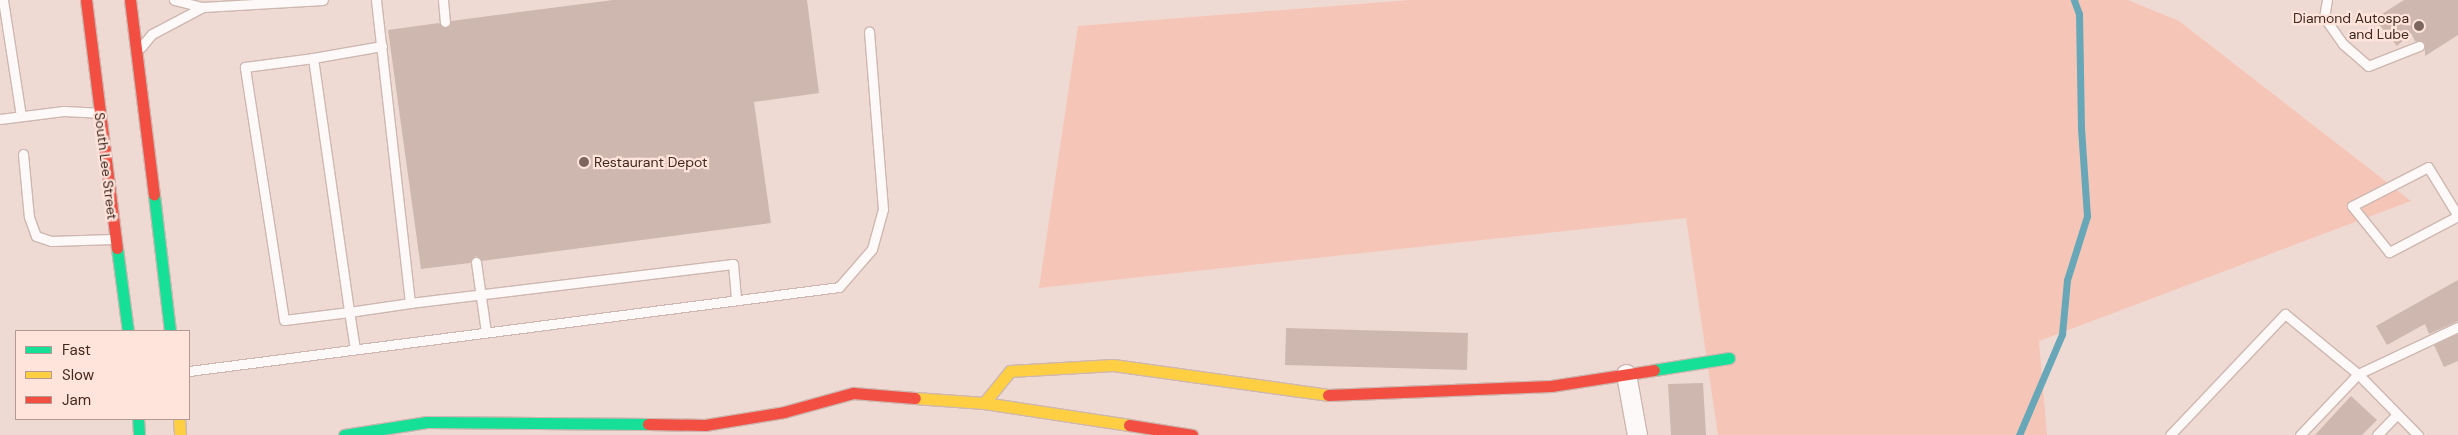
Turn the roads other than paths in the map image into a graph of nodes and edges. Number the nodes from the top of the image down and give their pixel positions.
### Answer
1 (3, 0) edge
2 (86, 0) edge
3 (130, 0) edge
4 (174, 0) edge
5 (323, 0) edge
6 (376, 0) edge
7 (443, 0) edge
8 (2327, 0) edge
9 (203, 7) junction
10 (445, 22) dead end
11 (869, 32) dead end
12 (382, 46) junction
13 (2419, 46) dead end
14 (138, 51) junction
15 (313, 58) junction
16 (100, 114) junction
17 (21, 116) junction
18 (0, 119) edge
19 (22, 154) dead end
20 (2458, 216) edge
21 (116, 239) junction
22 (476, 262) dead end
23 (481, 294) junction
24 (736, 300) junction
25 (410, 303) junction
26 (349, 312) junction
27 (2458, 327) edge
28 (128, 330) edge
29 (170, 330) edge
30 (486, 332) junction
31 (354, 349) junction
32 (1729, 358) dead end
33 (190, 372) edge
34 (1626, 374) junction
35 (2358, 374) junction
36 (984, 403) junction
37 (2397, 414) junction
38 (138, 420) edge
39 (179, 420) edge
40 (139, 435) edge
41 (180, 435) edge
42 (344, 435) edge
43 (1192, 435) edge
44 (1637, 435) edge
45 (2170, 435) edge
46 (2300, 435) edge
47 (2378, 435) edge
48 (2418, 435) edge

1 - 17 lane
2 - 16 street, South Lee Street
3 - 14 street
4 - 9 lane
5 - 9 lane
6 - 12 lane
7 - 10 lane
8 - 13 lane
9 - 14 lane
11 - 24 lane
12 - 15 lane
12 - 25 lane
14 - 29 street
15 - 26 lane
15 - 26 lane
16 - 17 lane
16 - 21 street, South Lee Street
17 - 18 lane
19 - 21 lane
20 - 20 lane
21 - 28 street, South Lee Street
22 - 23 lane
23 - 24 lane
23 - 25 lane
23 - 30 lane
24 - 30 lane
25 - 26 lane
26 - 31 lane
27 - 35 lane
30 - 31 lane
31 - 33 lane
32 - 34 street
34 - 36 street
34 - 44 street
35 - 37 lane
35 - 45 lane
35 - 46 lane
36 - 42 street
36 - 43 street
37 - 47 lane
37 - 48 lane
38 - 40 street
39 - 41 street

